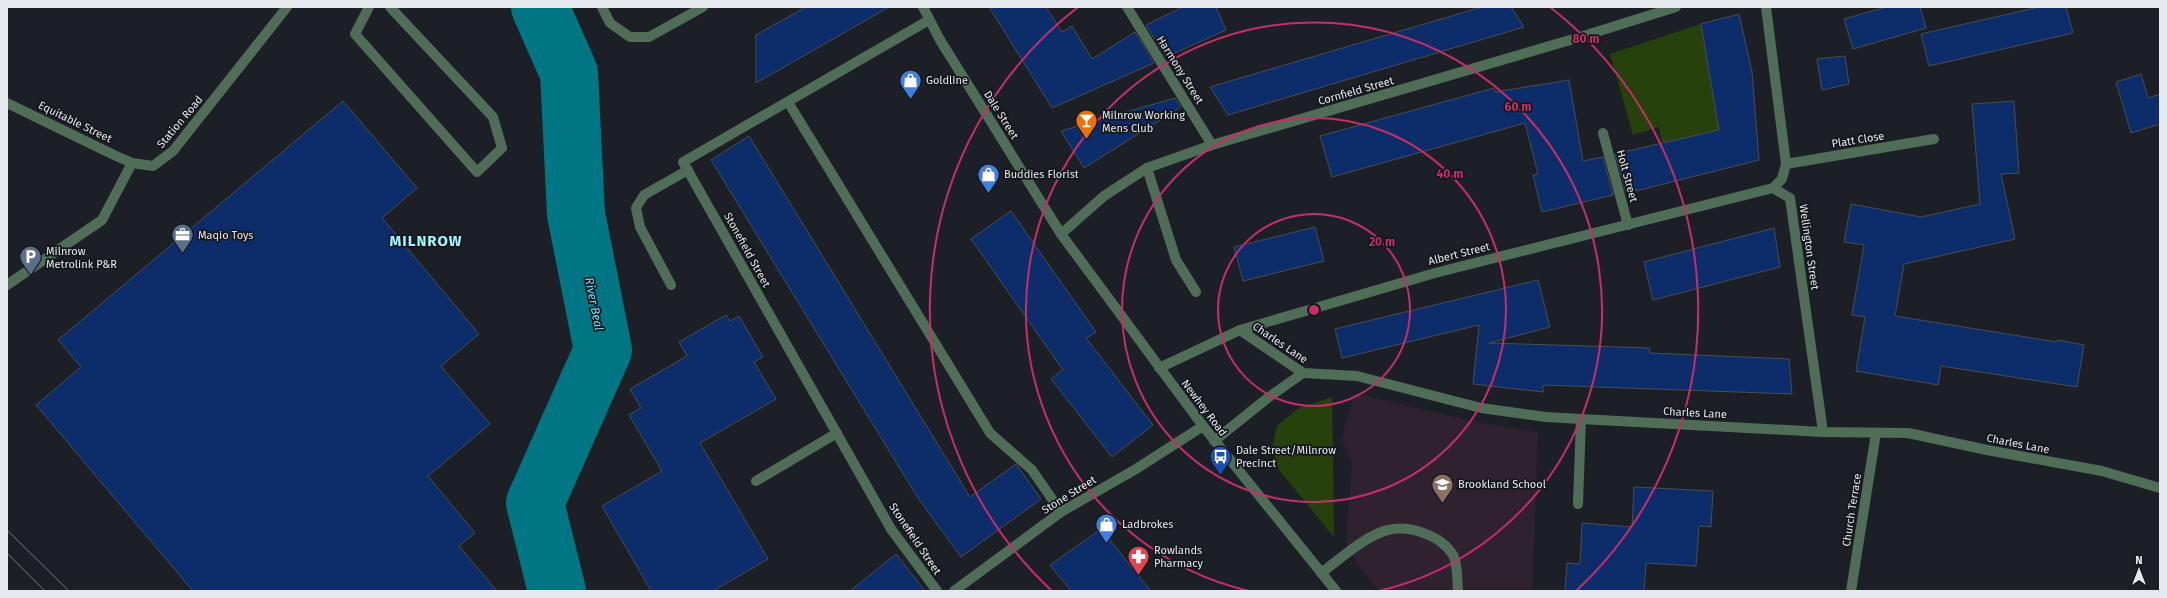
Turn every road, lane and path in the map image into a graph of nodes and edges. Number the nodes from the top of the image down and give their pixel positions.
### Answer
1 (287, 7) edge
2 (369, 7) edge
3 (390, 7) edge
4 (602, 7) edge
5 (703, 7) edge
6 (923, 7) edge
7 (1127, 7) edge
8 (1676, 7) edge
9 (1766, 7) edge
10 (929, 20) junction
11 (7, 102) edge
12 (788, 102) junction
13 (1603, 133) dead end
14 (1934, 139) dead end
15 (1212, 146) junction
16 (132, 163) junction
17 (1786, 164) junction
18 (1147, 168) junction
19 (688, 170) junction
20 (1773, 188) junction
21 (1628, 225) junction
22 (1061, 234) junction
23 (7, 285) edge
24 (671, 285) dead end
25 (1196, 292) dead end
26 (1240, 330) junction
27 (1159, 368) junction
28 (1303, 373) junction
29 (1581, 419) junction
30 (1203, 426) junction
31 (1823, 432) junction
32 (837, 433) junction
33 (1876, 433) junction
34 (1214, 441) junction
35 (756, 481) dead end
36 (2160, 488) edge
37 (1578, 504) dead end
38 (1061, 512) junction
39 (1321, 573) junction
40 (937, 591) edge
41 (954, 591) edge
42 (1336, 591) edge
43 (1458, 591) edge
44 (1851, 591) edge

1 - 16 street, Station Road
2 - 3 street
4 - 5 street
6 - 10 street, Dale Street
7 - 15 street, Harmony Street
8 - 15 street, Cornfield Street
9 - 17 street
10 - 12 street
10 - 22 street, Dale Street
11 - 16 street, Equitable Street
12 - 19 street
12 - 38 street
13 - 21 street, Holt Street
14 - 17 street, Platt Close
15 - 18 street, Cornfield Street
16 - 23 street
17 - 20 street
18 - 22 street, Cornfield Street
18 - 25 street
19 - 24 street
19 - 32 street, Stonefield Street
20 - 21 street, Albert Street
20 - 31 street, Wellington Street
21 - 26 street, Albert Street
22 - 27 street, Newhey Road
26 - 27 street, Albert Street
26 - 28 street, Charles Lane
27 - 30 street, Newhey Road
28 - 29 street, Charles Lane
28 - 34 street
29 - 31 street, Charles Lane
29 - 37 street
30 - 34 street, Newhey Road
30 - 38 street, Stone Street
31 - 33 street, Charles Lane
32 - 35 street
32 - 40 street, Stonefield Street
33 - 36 street, Charles Lane
33 - 44 street, Church Terrace
34 - 39 street, Newhey Road
38 - 41 street, Stone Street
39 - 42 street, Newhey Road
39 - 43 street

